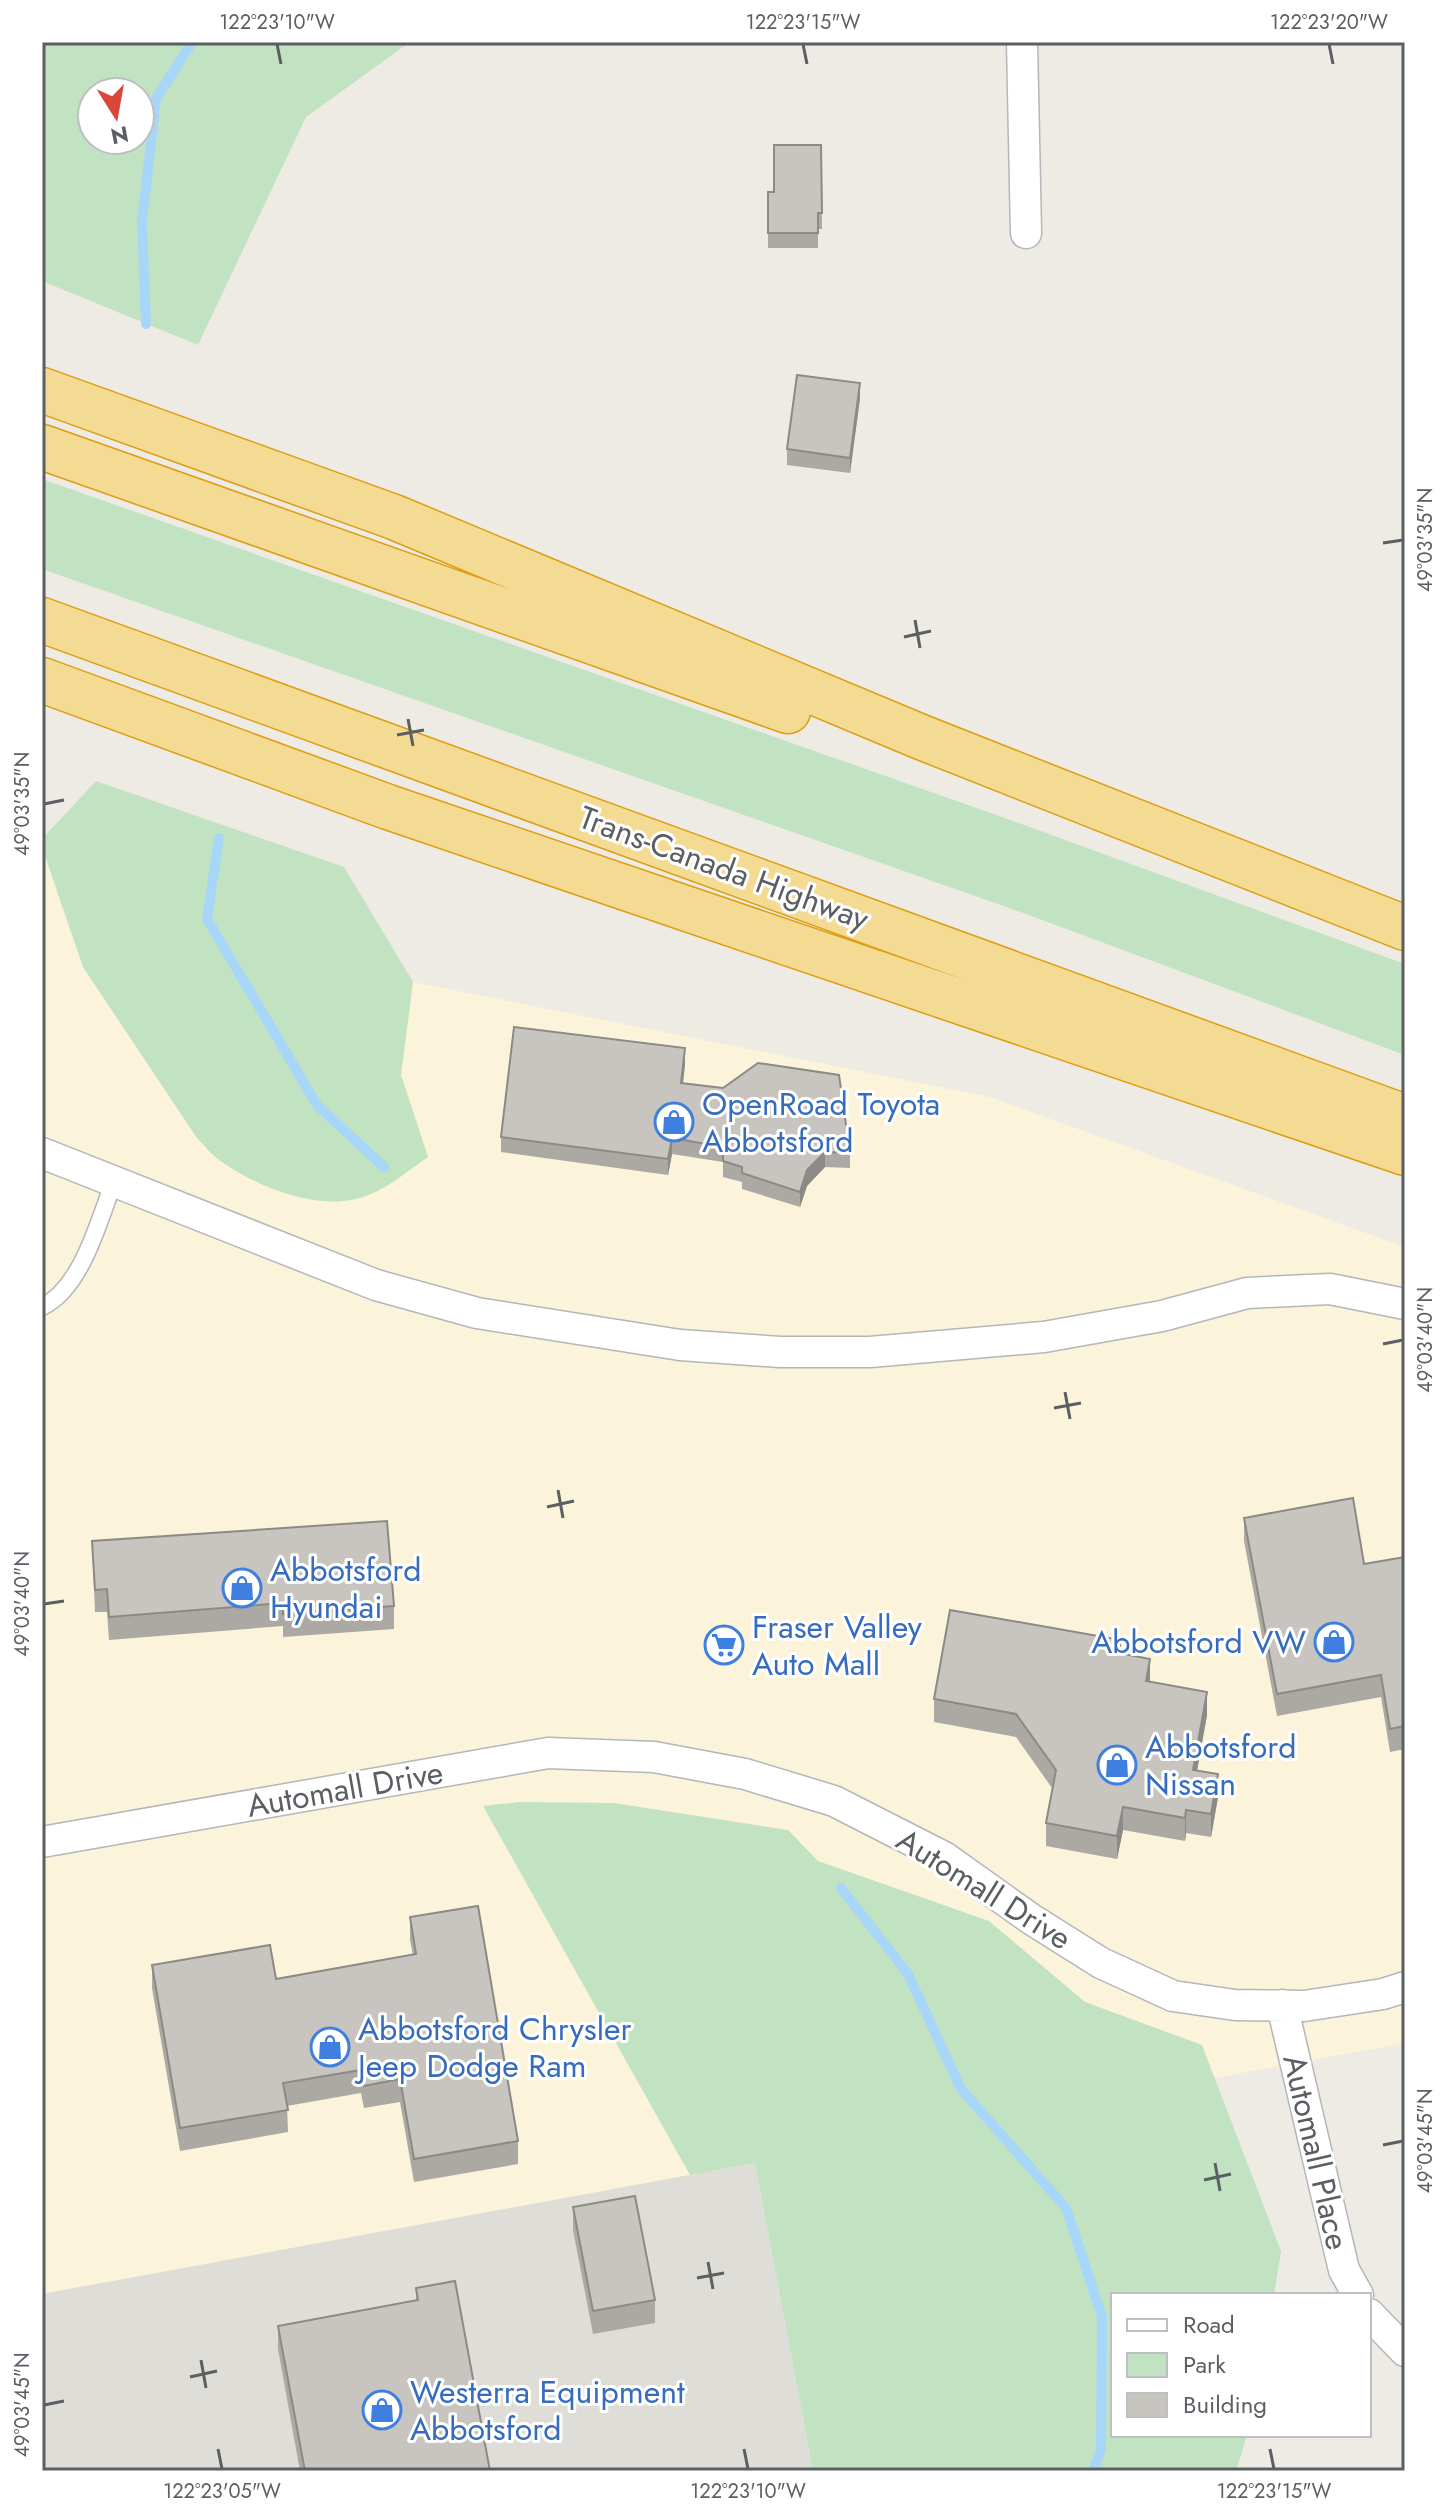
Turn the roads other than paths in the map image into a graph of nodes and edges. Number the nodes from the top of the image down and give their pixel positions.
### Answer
1 (1022, 42) edge
2 (1026, 233) dead end
3 (42, 390) edge
4 (42, 447) edge
5 (42, 620) edge
6 (42, 680) edge
7 (1405, 929) edge
8 (1405, 1117) edge
9 (42, 1153) edge
10 (1405, 1153) edge
11 (114, 1181) junction
12 (1405, 1304) edge
13 (42, 1307) edge
14 (42, 1842) edge
15 (1405, 1987) edge
16 (1282, 2005) junction
17 (1357, 2293) edge
18 (1371, 2316) edge
19 (1405, 2351) edge

1 - 2 street
3 - 7 highway
4 - 7 highway
5 - 8 highway, Trans-Canada Highway
6 - 10 highway
9 - 11 street
11 - 12 street
11 - 13 lane
14 - 16 street, Automall Drive
15 - 16 street, Automall Drive
16 - 17 street, Automall Place
18 - 19 street

